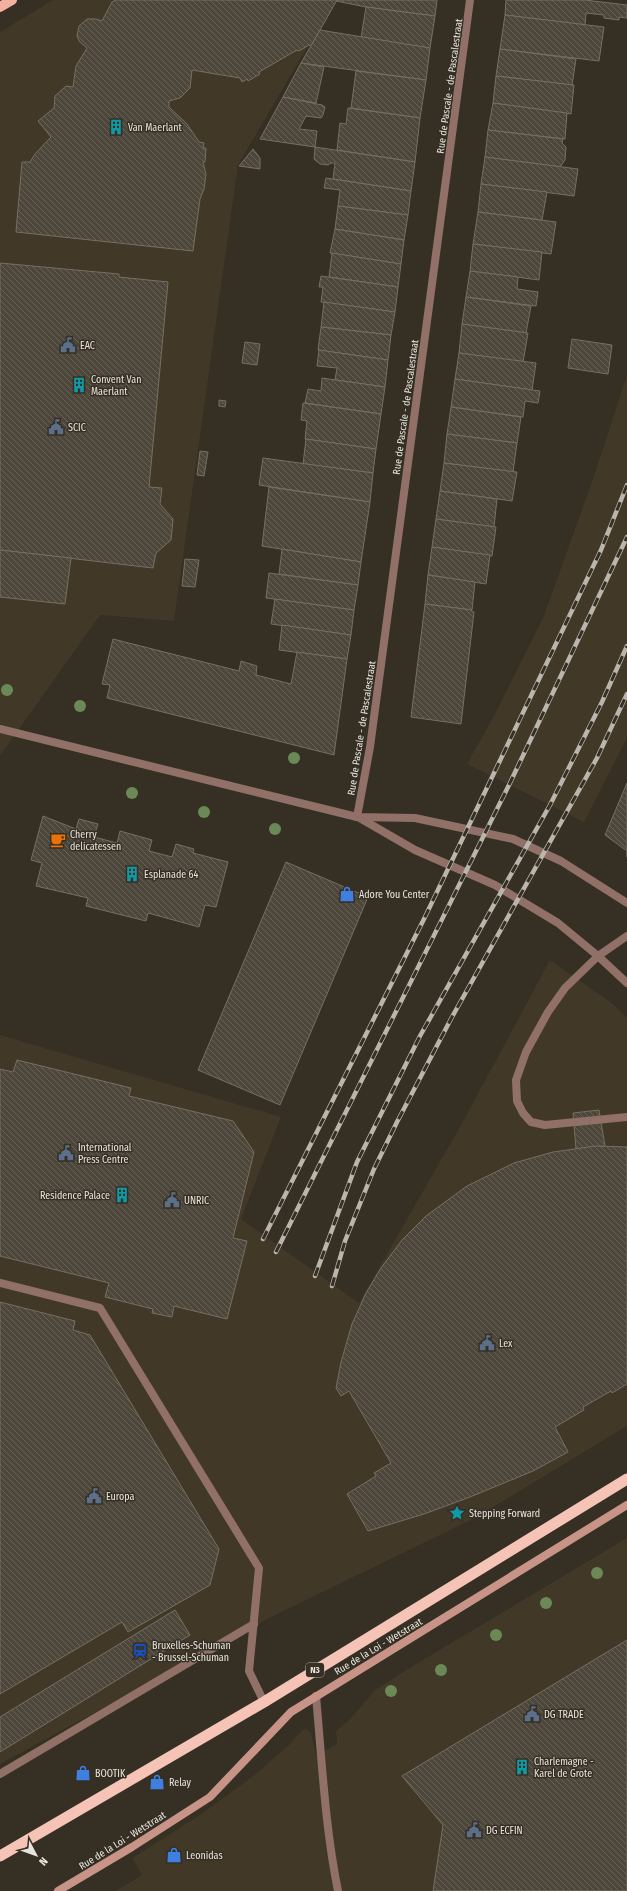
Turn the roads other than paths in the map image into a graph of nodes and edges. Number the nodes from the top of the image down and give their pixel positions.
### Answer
1 (12, 0) edge
2 (470, 0) edge
3 (0, 8) edge
4 (0, 729) edge
5 (357, 816) junction
6 (627, 903) edge
7 (627, 936) edge
8 (598, 956) junction
9 (627, 983) edge
10 (627, 1117) edge
11 (0, 1283) edge
12 (627, 1479) edge
13 (627, 1505) edge
14 (254, 1624) junction
15 (316, 1696) junction
16 (264, 1702) junction
17 (0, 1774) edge
18 (0, 1856) edge
19 (58, 1891) edge
20 (338, 1891) edge

1 - 3 main road
2 - 5 street, Rue de Pascale - de Pascalestraat
4 - 5 street
5 - 6 street
5 - 8 street
7 - 8 street
8 - 9 street
8 - 10 street
11 - 14 street
12 - 16 highway, N3
13 - 15 main road, Rue de la Loi - Wetstraat
14 - 16 street
14 - 17 street
15 - 19 main road, Rue de la Loi - Wetstraat
15 - 20 street
16 - 18 highway, N3

